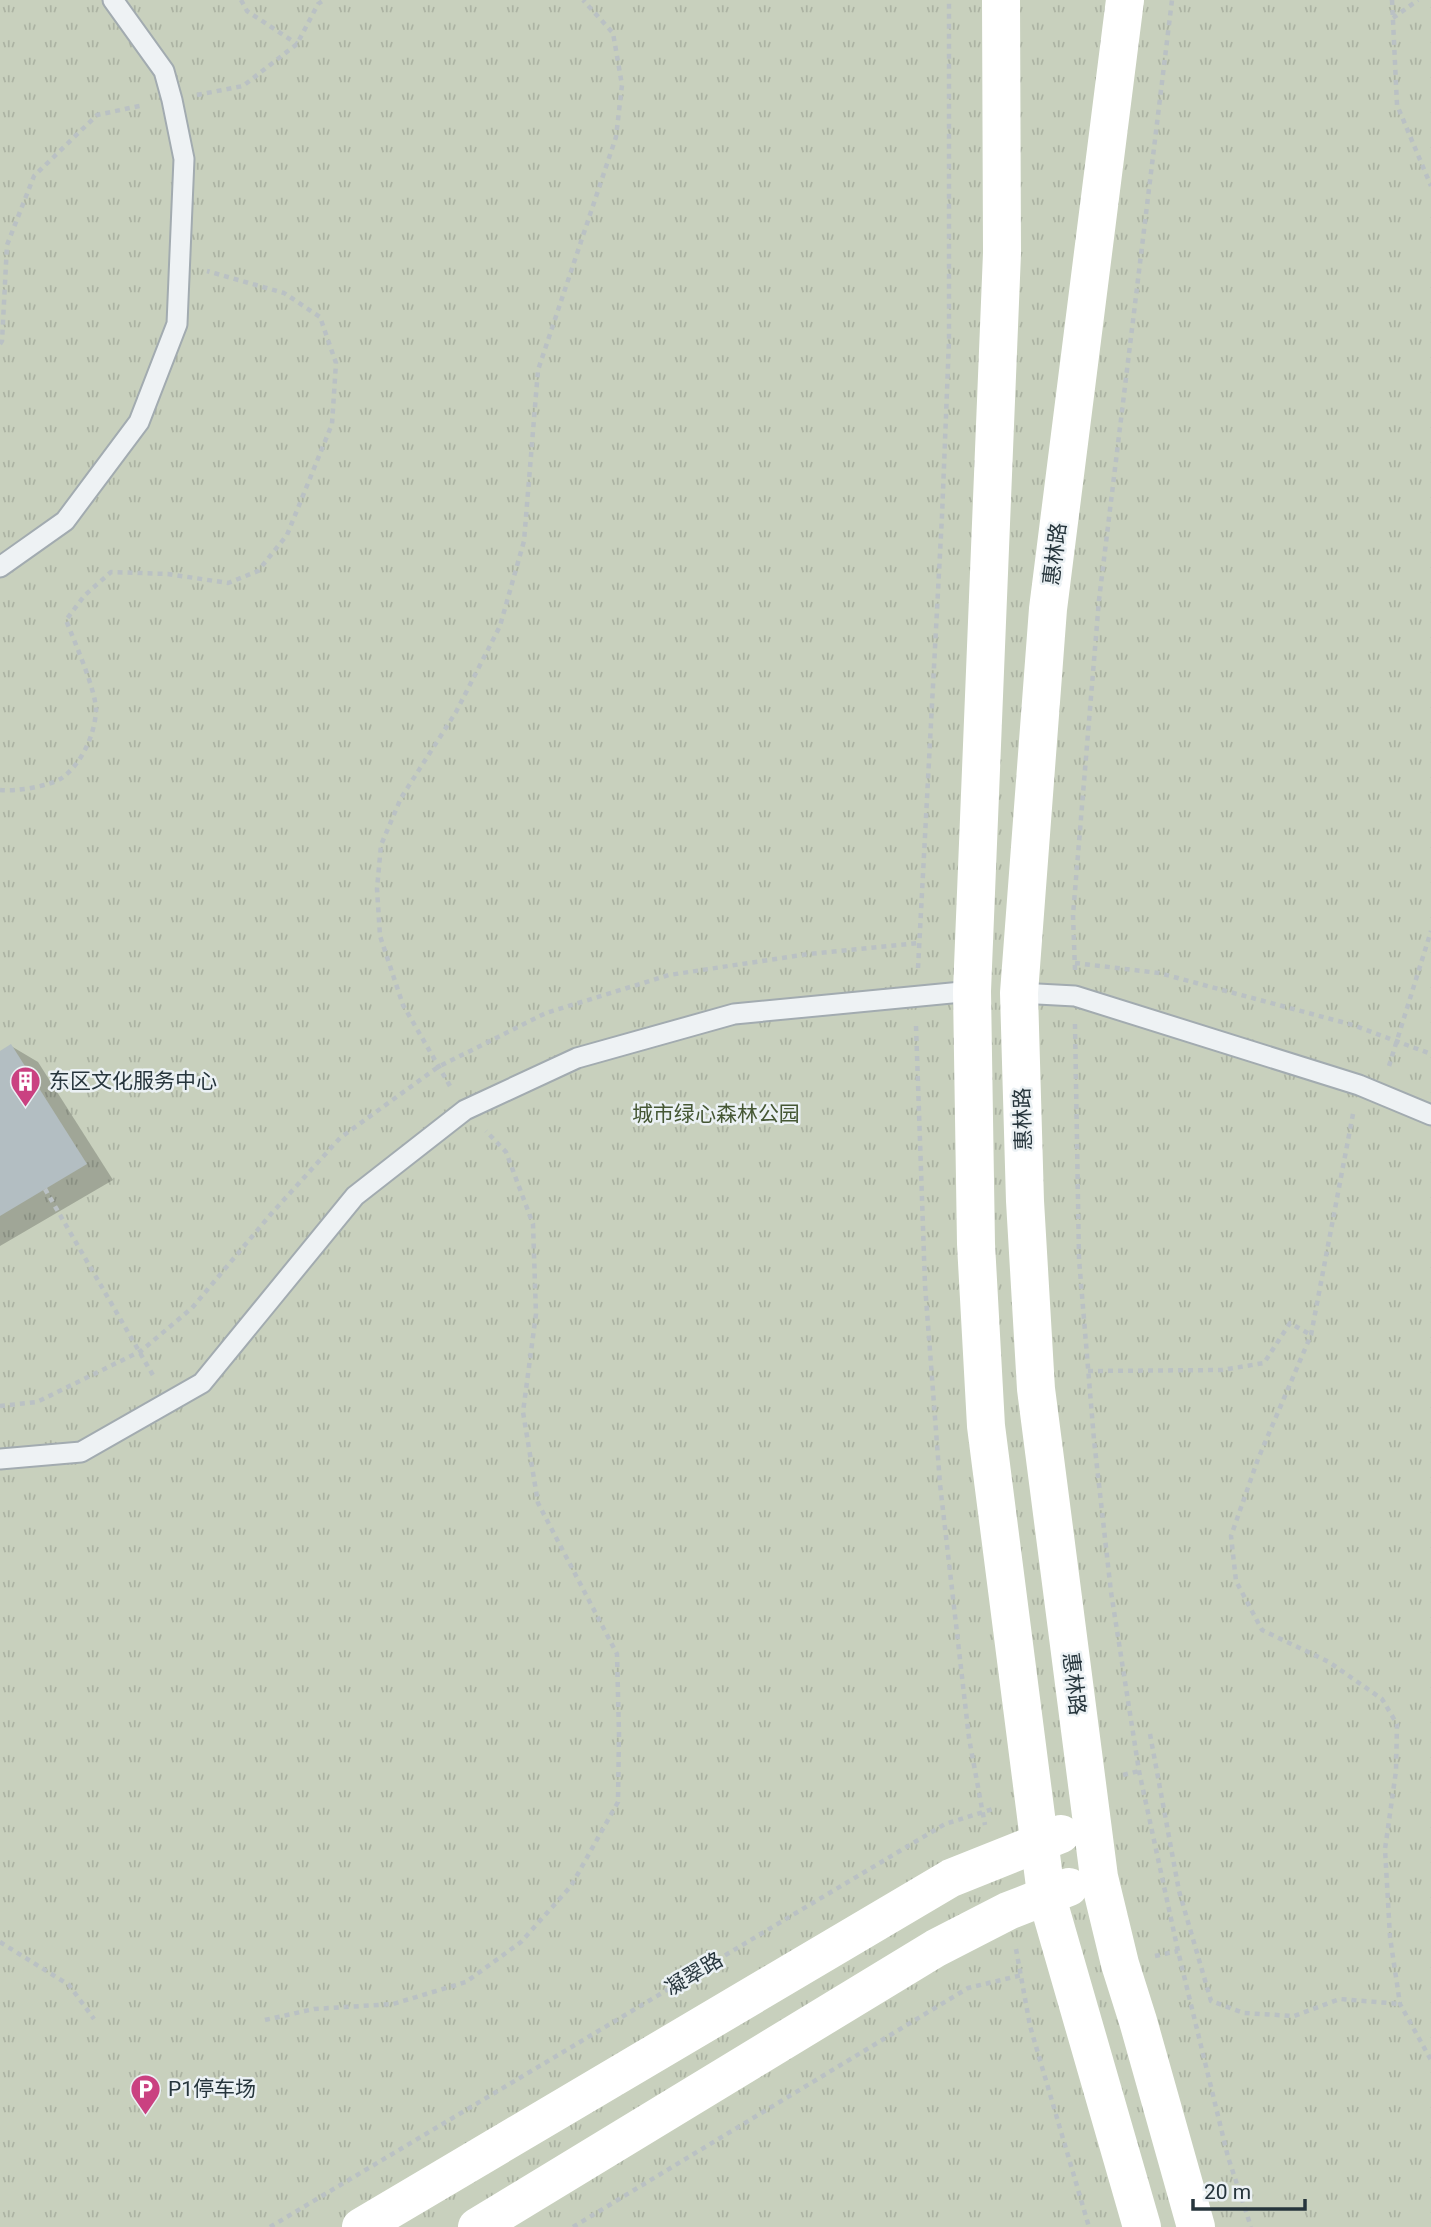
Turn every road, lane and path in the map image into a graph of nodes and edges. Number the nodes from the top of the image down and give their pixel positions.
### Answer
1 (113, 0) edge
2 (241, 0) edge
3 (324, 0) edge
4 (1001, 0) edge
5 (1125, 0) edge
6 (1172, 0) edge
7 (1392, 0) edge
8 (1418, 0) edge
9 (1393, 18) junction
10 (298, 44) junction
11 (172, 100) junction
12 (1431, 186) edge
13 (180, 262) junction
14 (0, 344) edge
15 (0, 567) edge
16 (0, 790) edge
17 (1431, 931) edge
18 (1074, 963) junction
19 (972, 991) junction
20 (1019, 993) junction
21 (1075, 996) junction
22 (1396, 1041) junction
23 (1431, 1055) edge
24 (1359, 1085) junction
25 (1380, 1094) junction
26 (1431, 1115) edge
27 (45, 1189) dead end
28 (1311, 1335) junction
29 (1088, 1371) junction
30 (167, 1403) junction
31 (0, 1459) edge
32 (1150, 1734) dead end
33 (1139, 1771) junction
34 (1035, 1798) junction
35 (1090, 1802) junction
36 (1041, 1843) junction
37 (1099, 1877) junction
38 (1046, 1894) junction
39 (0, 1942) edge
40 (1178, 1951) junction
41 (1120, 1964) junction
42 (1068, 1968) junction
43 (1400, 2004) junction
44 (94, 2019) dead end
45 (1431, 2060) edge
46 (271, 2227) edge
47 (361, 2227) edge
48 (477, 2227) edge
49 (573, 2227) edge
50 (1142, 2227) edge
51 (1196, 2227) edge
52 (1251, 2227) edge

1 - 11 lane
2 - 10 path
3 - 10 path
4 - 19 main road
5 - 20 main road, 惠林路
6 - 18 path
7 - 9 path
8 - 9 path
9 - 12 path
10 - 11 path
11 - 13 lane
11 - 14 path
13 - 15 lane
13 - 16 path
17 - 22 path
18 - 21 path
18 - 22 path
19 - 30 lane
19 - 34 main road
20 - 21 lane
20 - 35 main road, 惠林路
21 - 24 lane
21 - 29 path
22 - 23 path
22 - 25 path
24 - 25 lane
24 - 28 path
25 - 26 lane
27 - 30 path
28 - 29 path
28 - 43 path
29 - 33 path
30 - 31 lane
32 - 43 path
33 - 35 path
33 - 40 path
34 - 36 main road
34 - 46 path, 凝翠路
35 - 36 main road
35 - 37 main road, 惠林路
36 - 38 main road
36 - 47 main road
37 - 38 main road
37 - 41 main road, 惠林路
38 - 42 main road
38 - 48 main road
39 - 44 path
40 - 41 path
40 - 52 path
41 - 51 main road, 惠林路
42 - 49 path
42 - 50 main road
43 - 45 path

